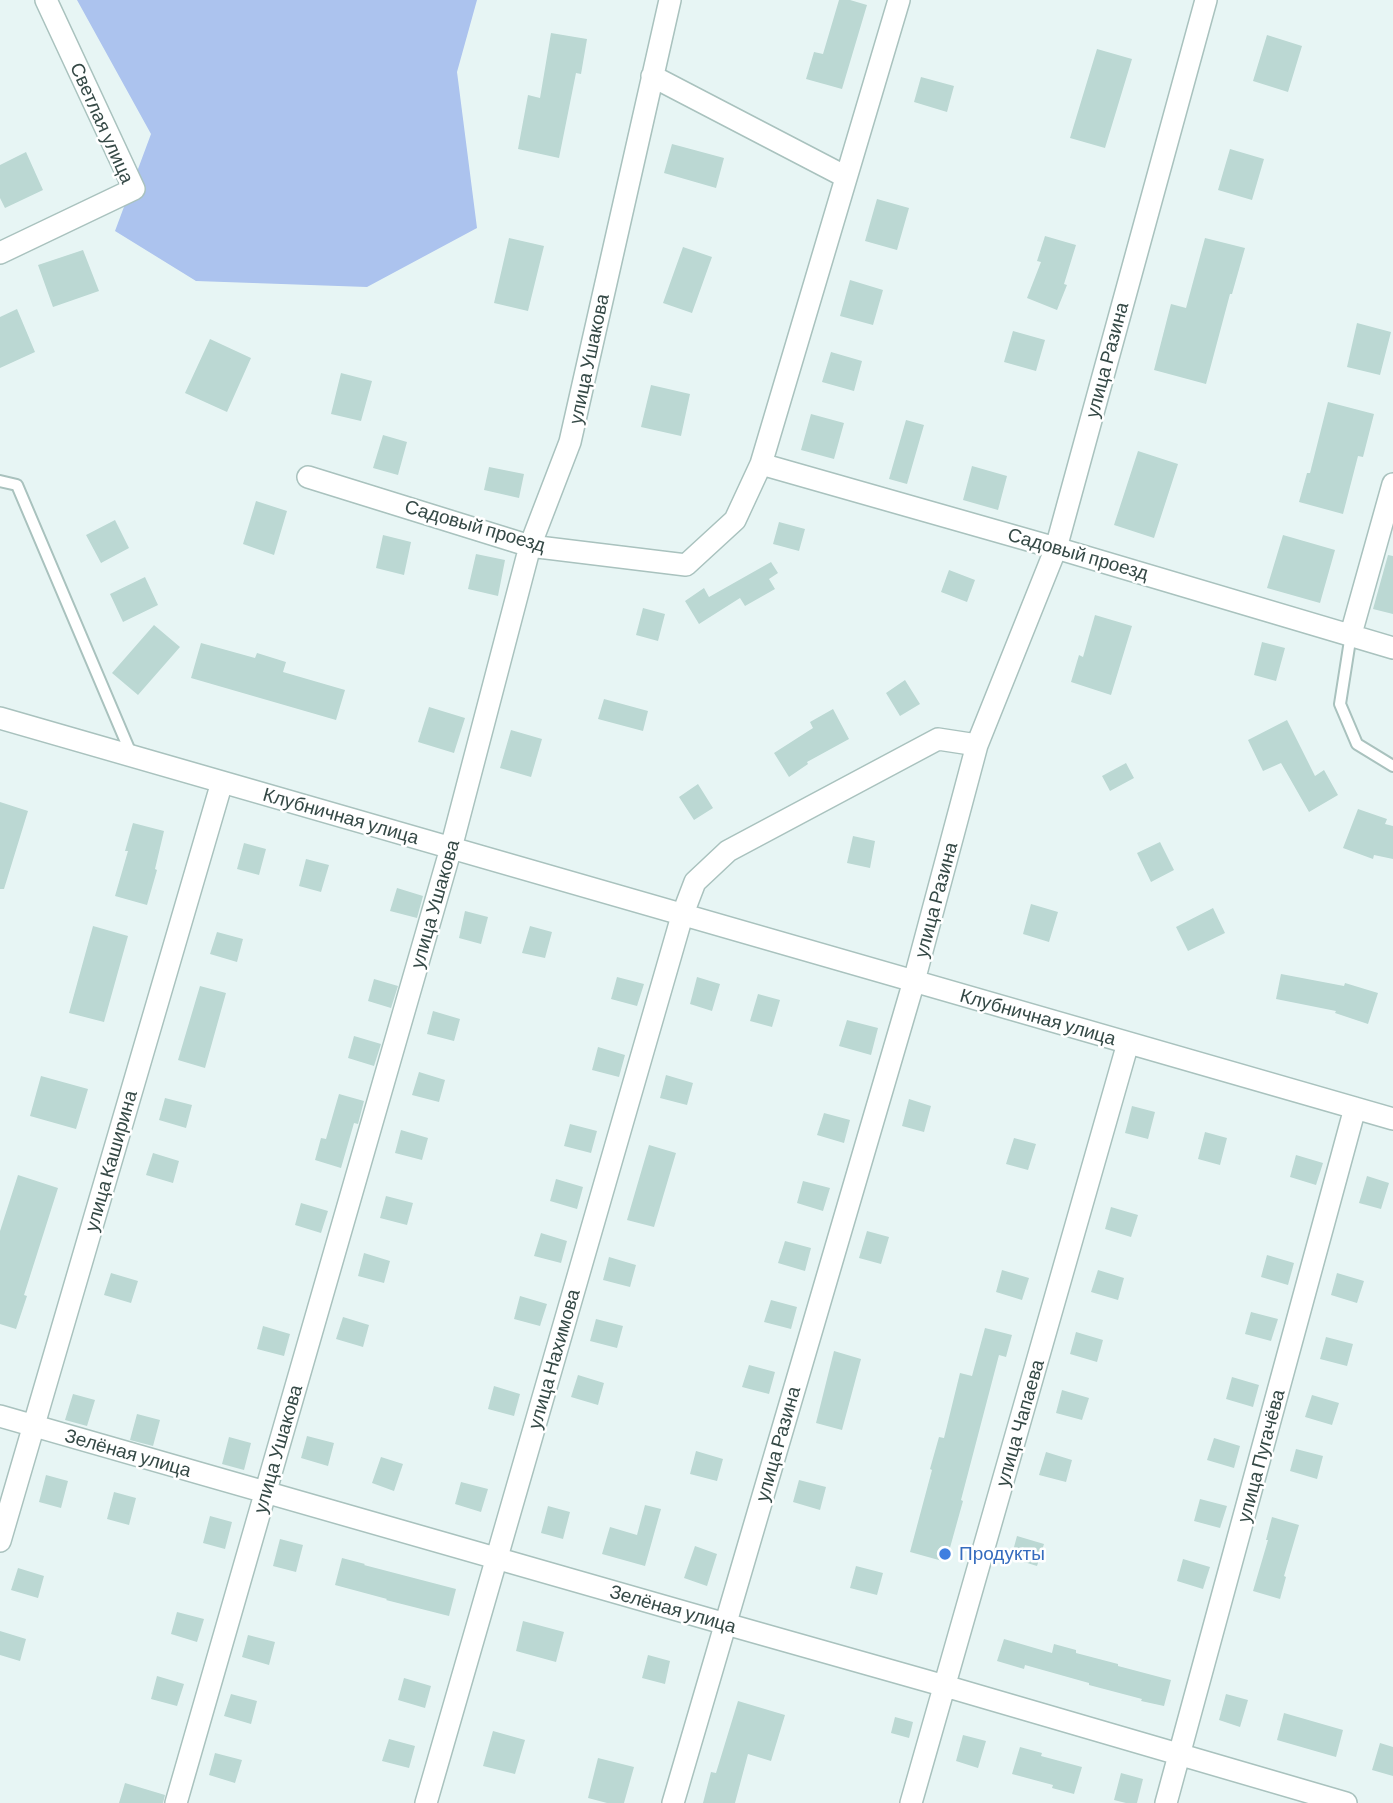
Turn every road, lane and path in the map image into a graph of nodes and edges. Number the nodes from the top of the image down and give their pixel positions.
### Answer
1 (46, 0) edge
2 (670, 0) edge
3 (899, 0) edge
4 (1206, 0) edge
5 (652, 76) junction
6 (846, 177) junction
7 (0, 253) edge
8 (761, 464) junction
9 (308, 477) dead end
10 (0, 481) edge
11 (1393, 484) edge
12 (530, 546) junction
13 (1056, 548) junction
14 (1351, 634) junction
15 (1393, 648) edge
16 (0, 718) edge
17 (977, 745) junction
18 (132, 756) junction
19 (1393, 766) edge
20 (222, 782) junction
21 (452, 848) junction
22 (682, 916) junction
23 (914, 981) junction
24 (1128, 1043) junction
25 (1355, 1108) junction
26 (1393, 1119) edge
27 (0, 1416) edge
28 (34, 1426) junction
29 (266, 1492) junction
30 (0, 1541) edge
31 (496, 1559) junction
32 (726, 1625) junction
33 (945, 1686) junction
34 (1180, 1755) junction
35 (176, 1803) edge
36 (426, 1803) edge
37 (673, 1803) edge
38 (911, 1803) edge
39 (1166, 1803) edge
40 (1346, 1803) edge

1 - 7 street, Светлая улица
2 - 5 street, улица Ушакова
3 - 6 street, Садовый проезд
4 - 13 street, улица Разина
5 - 6 street
5 - 12 street, улица Ушакова
6 - 8 street, Садовый проезд
8 - 12 street, Садовый проезд
8 - 13 street, Садовый проезд
9 - 12 street, Садовый проезд
10 - 18 lane
11 - 14 street
12 - 21 street, улица Ушакова
13 - 14 street, Садовый проезд
13 - 17 street, улица Разина
14 - 15 street, Садовый проезд
14 - 19 lane
16 - 18 street, Клубничная улица
17 - 22 street
17 - 23 street, улица Разина
18 - 20 street, Клубничная улица
20 - 21 street, Клубничная улица
20 - 28 street, улица Каширина
21 - 22 street, Клубничная улица
21 - 29 street, улица Ушакова
22 - 23 street, Клубничная улица
22 - 31 street, улица Нахимова
23 - 24 street, Клубничная улица
23 - 32 street, улица Разина
24 - 25 street, Клубничная улица
24 - 33 street, улица Чапаева
25 - 26 street, Клубничная улица
25 - 34 street, улица Пугачёва
27 - 28 street, Зелёная улица
28 - 29 street, Зелёная улица
28 - 30 street, улица Каширина
29 - 31 street, Зелёная улица
29 - 35 street, улица Ушакова
31 - 32 street, Зелёная улица
31 - 36 street, улица Нахимова
32 - 33 street, Зелёная улица
32 - 37 street, улица Разина
33 - 34 street, Зелёная улица
33 - 38 street, улица Чапаева
34 - 39 street, улица Пугачёва
34 - 40 street, Зелёная улица

